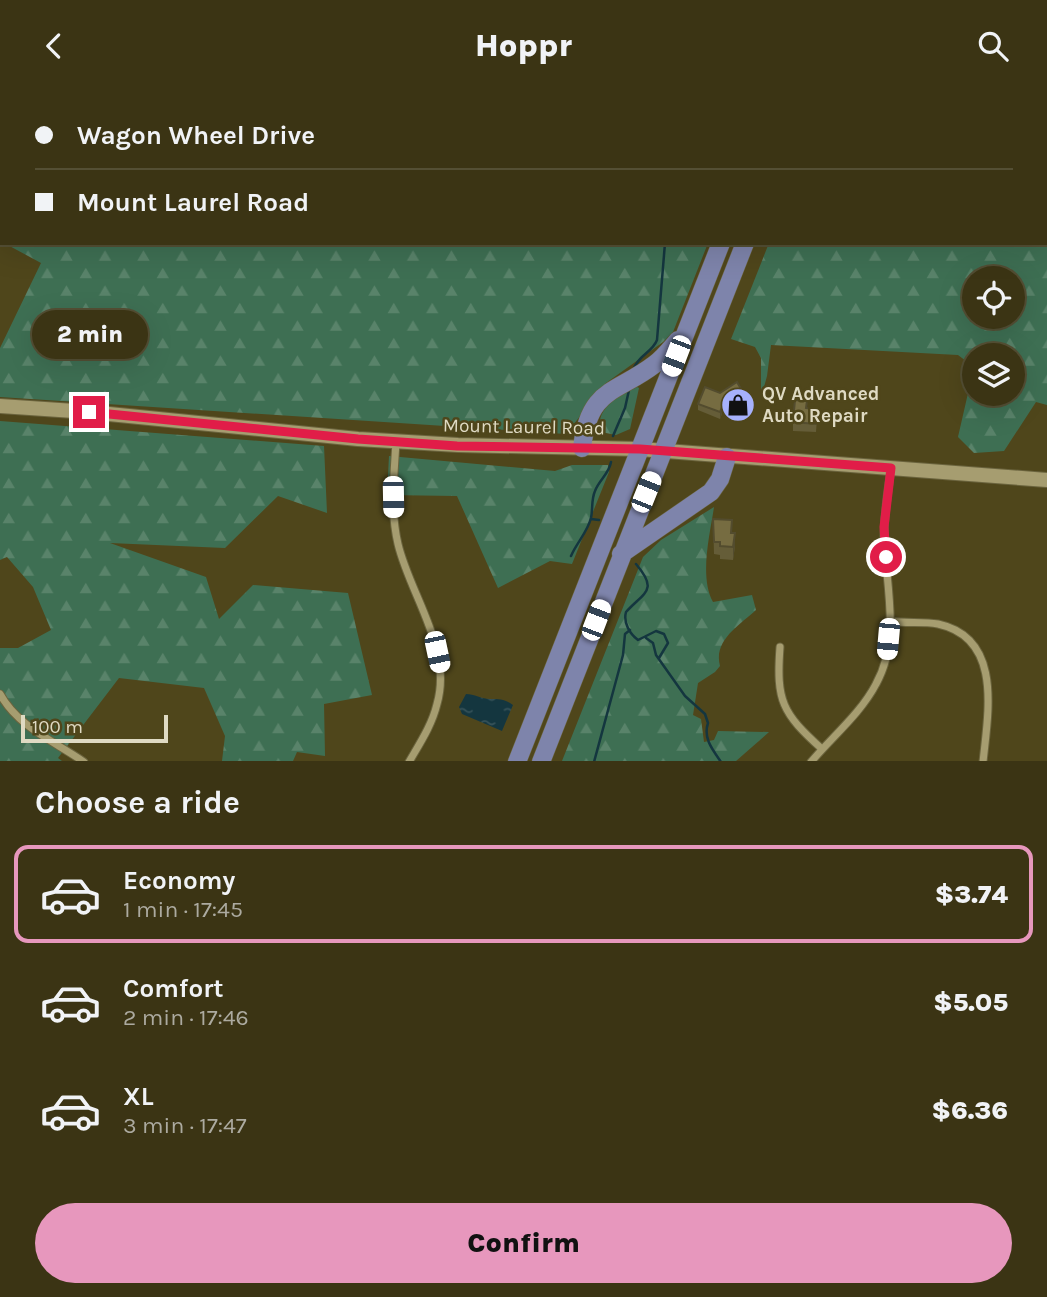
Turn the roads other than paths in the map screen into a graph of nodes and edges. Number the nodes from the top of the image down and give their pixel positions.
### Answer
1 (720, 245) edge
2 (744, 245) edge
3 (685, 332) junction
4 (0, 406) edge
5 (396, 442) junction
6 (582, 447) junction
7 (640, 449) junction
8 (662, 450) junction
9 (727, 457) junction
10 (891, 468) junction
11 (1047, 480) edge
12 (621, 554) junction
13 (890, 621) junction
14 (780, 647) dead end
15 (0, 694) edge
16 (822, 749) junction
17 (84, 761) edge
18 (408, 761) edge
19 (517, 761) edge
20 (541, 761) edge
21 (811, 761) edge
22 (983, 761) edge

1 - 3 highway
2 - 8 highway
3 - 6 highway
3 - 7 highway
4 - 5 main road, Mount Laurel Road
5 - 6 main road, Mount Laurel Road
5 - 18 street
6 - 7 main road, Mount Laurel Road
7 - 8 main road, Mount Laurel Road
7 - 19 highway
8 - 9 main road, Mount Laurel Road
8 - 12 highway
9 - 10 main road, Mount Laurel Road
9 - 12 highway
10 - 11 main road, Mount Laurel Road
10 - 13 street
12 - 20 highway
13 - 16 street
13 - 22 street
14 - 16 street
15 - 17 street
16 - 21 street

